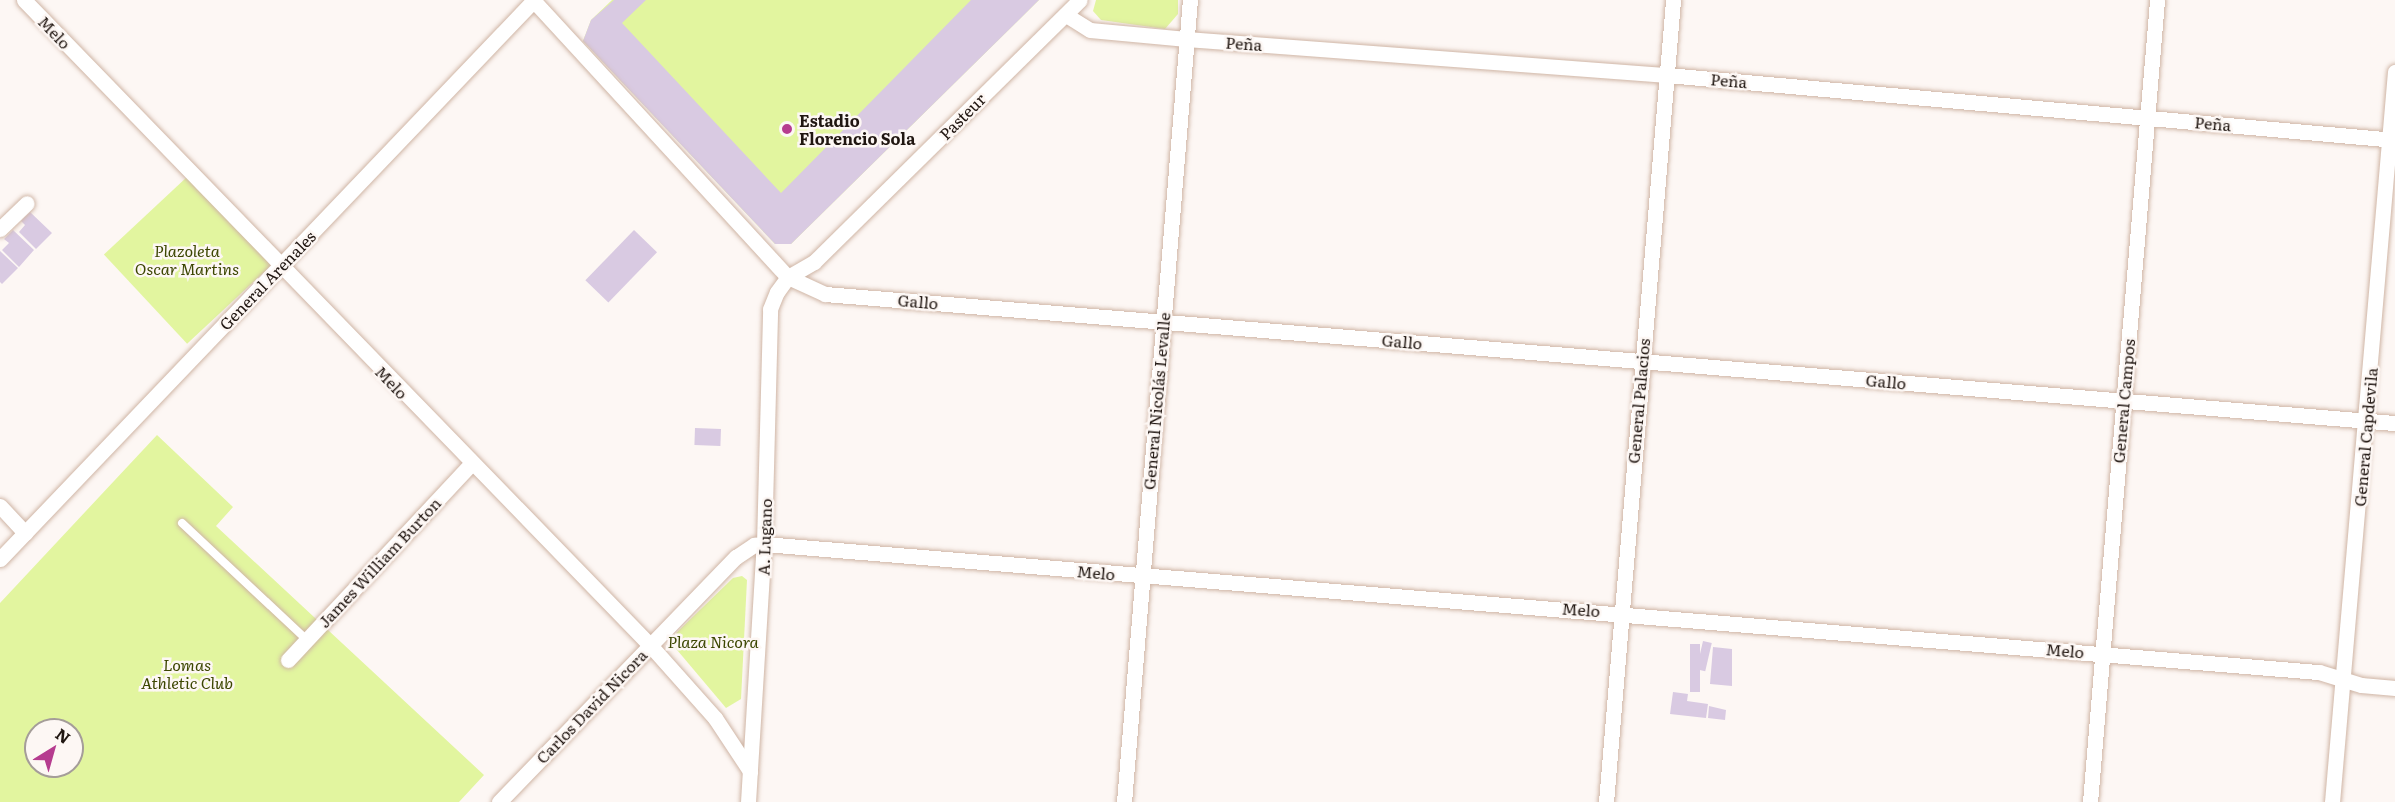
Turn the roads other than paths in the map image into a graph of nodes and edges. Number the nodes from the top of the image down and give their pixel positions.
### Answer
1 (24, 0) edge
2 (534, 0) edge
3 (1080, 0) edge
4 (1190, 0) edge
5 (1673, 0) edge
6 (2157, 0) edge
7 (1066, 15) junction
8 (1187, 39) junction
9 (2395, 72) edge
10 (1666, 75) junction
11 (2147, 116) junction
12 (2392, 140) edge
13 (27, 203) dead end
14 (0, 229) edge
15 (279, 267) junction
16 (788, 277) junction
17 (1162, 321) junction
18 (1642, 360) junction
19 (2123, 401) junction
20 (2367, 421) junction
21 (2395, 423) edge
22 (471, 464) junction
23 (0, 506) edge
24 (182, 524) dead end
25 (25, 533) junction
26 (764, 544) junction
27 (0, 559) edge
28 (1141, 575) junction
29 (1620, 612) junction
30 (307, 640) junction
31 (650, 645) junction
32 (2103, 653) junction
33 (288, 660) dead end
34 (2342, 680) junction
35 (2395, 688) edge
36 (750, 771) junction
37 (499, 802) edge
38 (748, 802) edge
39 (1124, 802) edge
40 (1606, 802) edge
41 (2090, 802) edge
42 (2332, 802) edge

1 - 15 street, Melo
2 - 15 street, General Arenales
2 - 16 street, Gallo
3 - 7 street, Pasteur
4 - 8 street, General Nicolás Levalle
5 - 10 street, General Palacios
6 - 11 street, General Campos
7 - 8 street, Peña
7 - 16 street, Pasteur
8 - 10 street, Peña
8 - 17 street, General Nicolás Levalle
9 - 12 street, General Capdevila
10 - 11 street, Peña
10 - 18 street, General Palacios
11 - 12 street, Peña
11 - 19 street, General Campos
12 - 20 street, General Capdevila
13 - 14 street
15 - 22 street, Melo
15 - 25 street, General Arenales
16 - 17 street, Gallo
16 - 26 street, A. Lugano
17 - 18 street, Gallo
17 - 28 street, General Nicolás Levalle
18 - 19 street, Gallo
18 - 29 street, General Palacios
19 - 20 street, Gallo
19 - 32 street, General Campos
20 - 21 street, Gallo
20 - 34 street, General Capdevila
22 - 30 street, James William Burton
22 - 31 street, Melo
23 - 25 street
24 - 30 lane
25 - 27 street, General Arenales
26 - 28 street, Melo
26 - 31 street, Carlos David Nicora
26 - 36 street, A. Lugano
28 - 29 street, Melo
28 - 39 street, General Nicolás Levalle
29 - 32 street, Melo
29 - 40 street, General Palacios
30 - 33 street, James William Burton
31 - 36 street, Melo
31 - 37 street, Carlos David Nicora
32 - 34 street, Melo
32 - 41 street, General Campos
34 - 35 street, Melo
34 - 42 street, General Capdevila
36 - 38 street, A. Lugano

